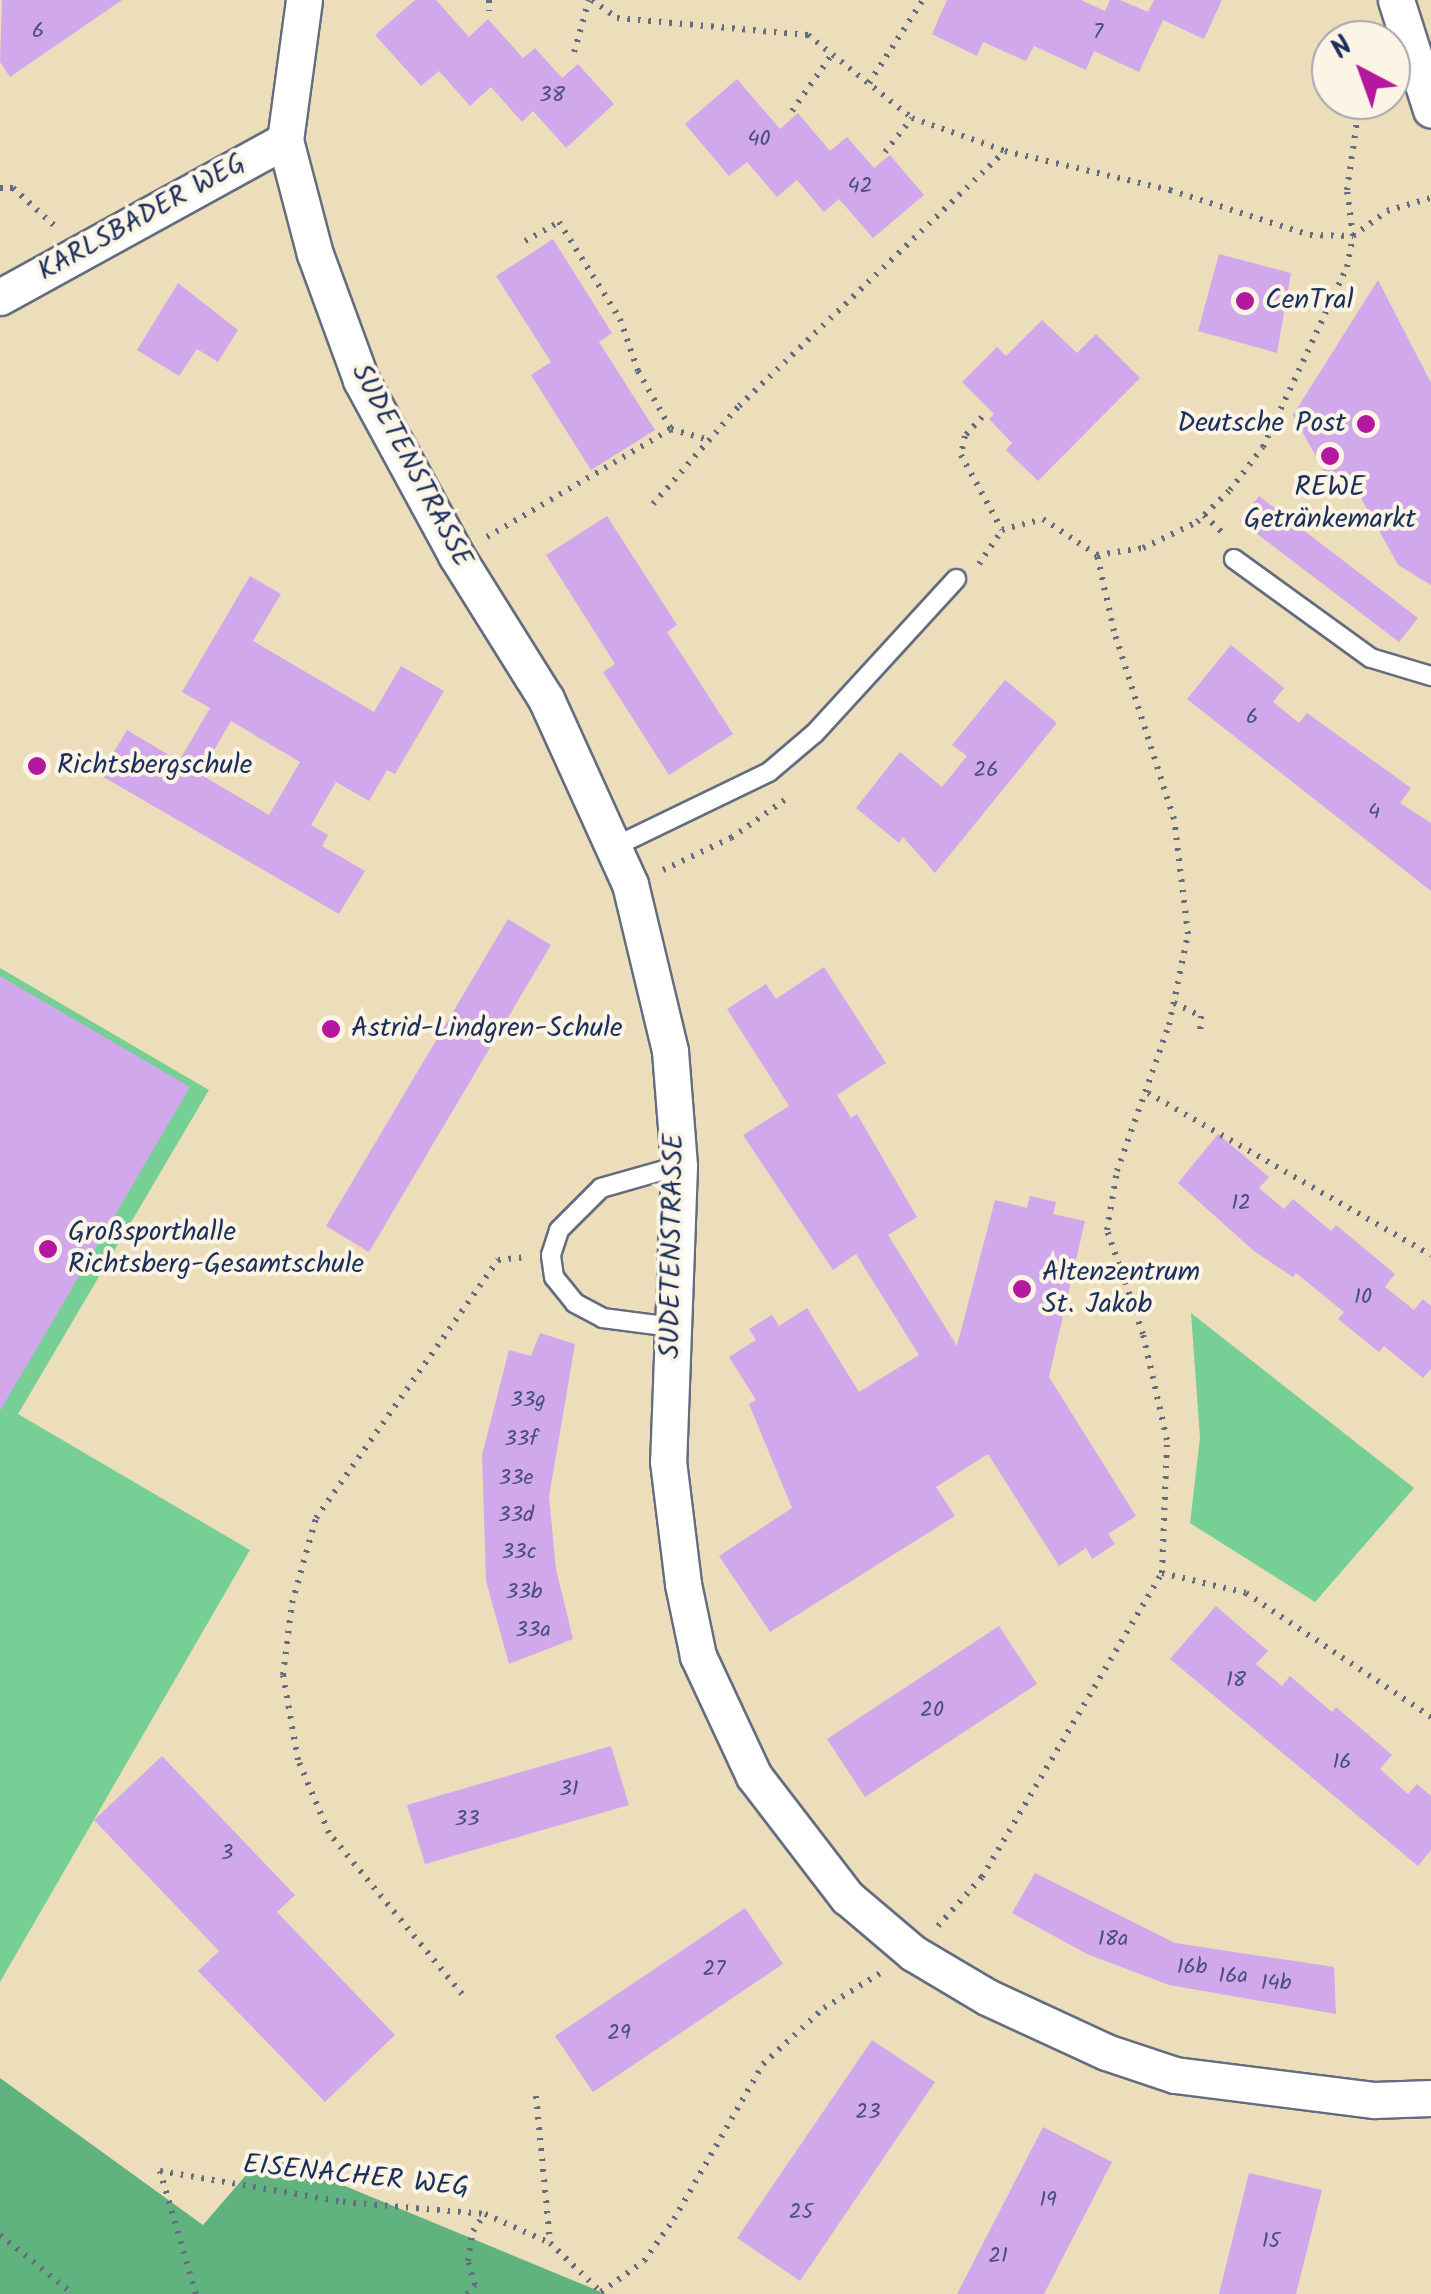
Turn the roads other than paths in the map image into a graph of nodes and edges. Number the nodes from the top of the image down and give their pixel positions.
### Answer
1 (304, 0) edge
2 (1396, 0) edge
3 (1431, 110) edge
4 (285, 140) junction
5 (0, 296) edge
6 (1234, 558) dead end
7 (956, 579) dead end
8 (1431, 676) edge
9 (616, 846) junction
10 (679, 1166) junction
11 (672, 1328) junction
12 (1431, 2098) edge

1 - 4 street, SUDETENSTRASSE
2 - 3 street
4 - 5 street, KARLSBADER WEG
4 - 9 street, SUDETENSTRASSE
6 - 8 lane
7 - 9 lane
9 - 10 street, SUDETENSTRASSE
10 - 11 street, SUDETENSTRASSE
10 - 11 lane
11 - 12 street, SUDETENSTRASSE

